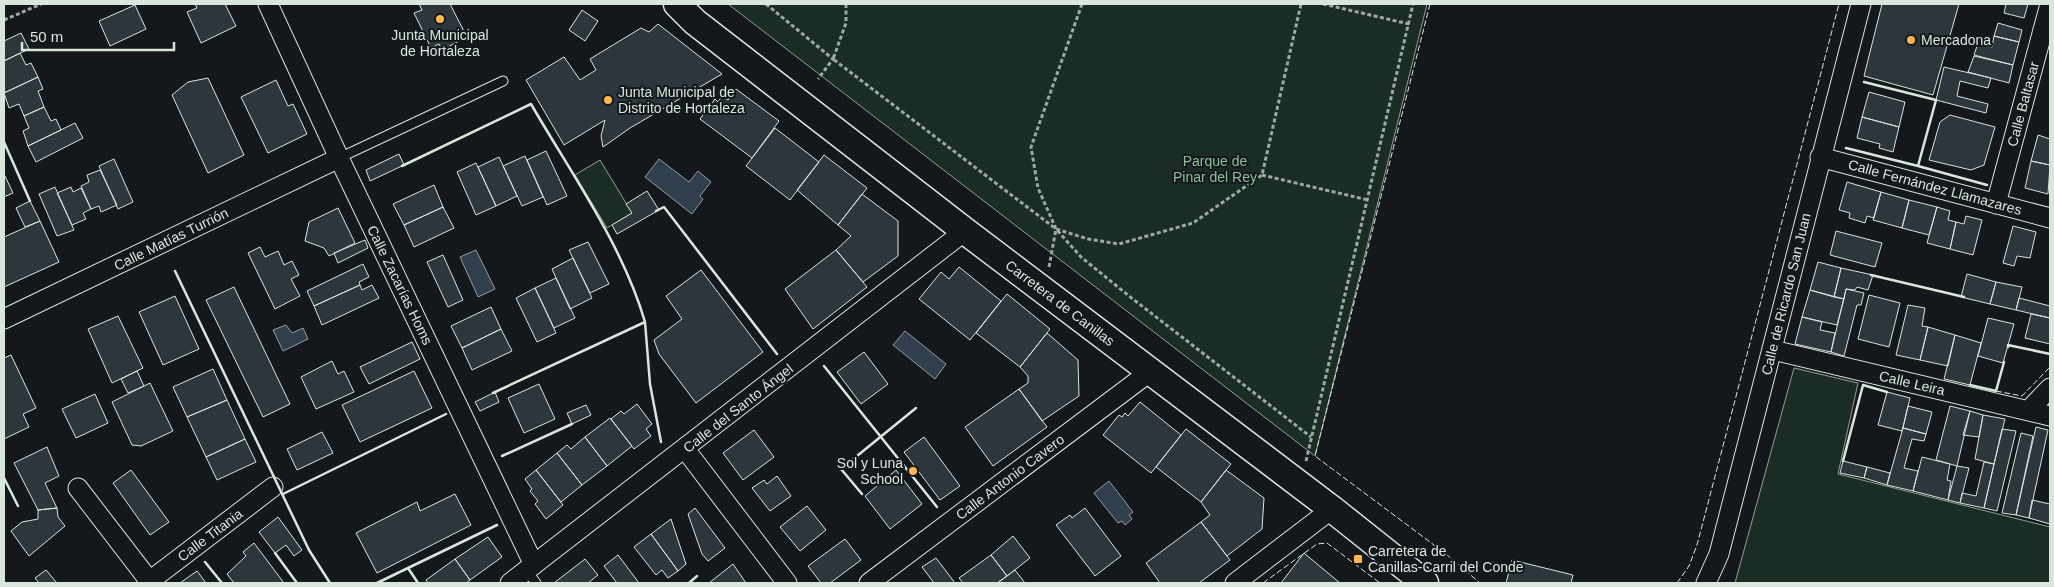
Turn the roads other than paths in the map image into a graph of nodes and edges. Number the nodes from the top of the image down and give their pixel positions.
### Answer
1 (268, 4) edge
2 (663, 4) edge
3 (677, 4) edge
4 (1861, 4) edge
5 (2050, 4) edge
6 (695, 22) junction
7 (503, 81) dead end
8 (1820, 157) junction
9 (339, 158) junction
10 (1996, 204) junction
11 (2050, 218) edge
12 (965, 231) junction
13 (4, 319) edge
14 (1773, 350) junction
15 (1151, 371) junction
16 (2050, 388) edge
17 (2029, 410) junction
18 (2050, 416) edge
19 (685, 449) junction
20 (273, 487) dead end
21 (78, 488) dead end
22 (1332, 509) junction
23 (532, 573) edge
24 (149, 582) edge
25 (510, 583) edge
26 (787, 583) edge
27 (869, 583) edge
28 (1235, 583) edge
29 (1424, 583) edge
30 (1706, 583) edge

1 - 9 street, Calle Zacarías Homs
2 - 6 street, Carretera de Canillas
3 - 6 street, Carretera de Canillas
4 - 8 street, Calle de Ricardo San Juan
5 - 10 street, Calle Baltasar
6 - 12 street, Carretera de Canillas
7 - 9 lane
8 - 10 street, Calle Fernández Llamazares
8 - 14 street, Calle de Ricardo San Juan
9 - 13 street, Calle Matías Turrión
9 - 23 street, Calle Zacarías Homs
10 - 11 street, Calle Fernández Llamazares
12 - 15 street, Carretera de Canillas
12 - 19 street, Calle del Santo Ángel
14 - 17 street, Calle Leira
14 - 30 street, Calle de Ricardo San Juan
15 - 22 street, Carretera de Canillas
15 - 27 street, Calle Antonio Cavero
16 - 17 street
17 - 18 street, Calle Leira
19 - 23 street, Calle del Santo Ángel
19 - 26 street
20 - 24 street, Calle Titania
21 - 24 street
22 - 28 street
22 - 29 street, Carretera de Canillas
23 - 25 street, Calle del Santo Ángel

